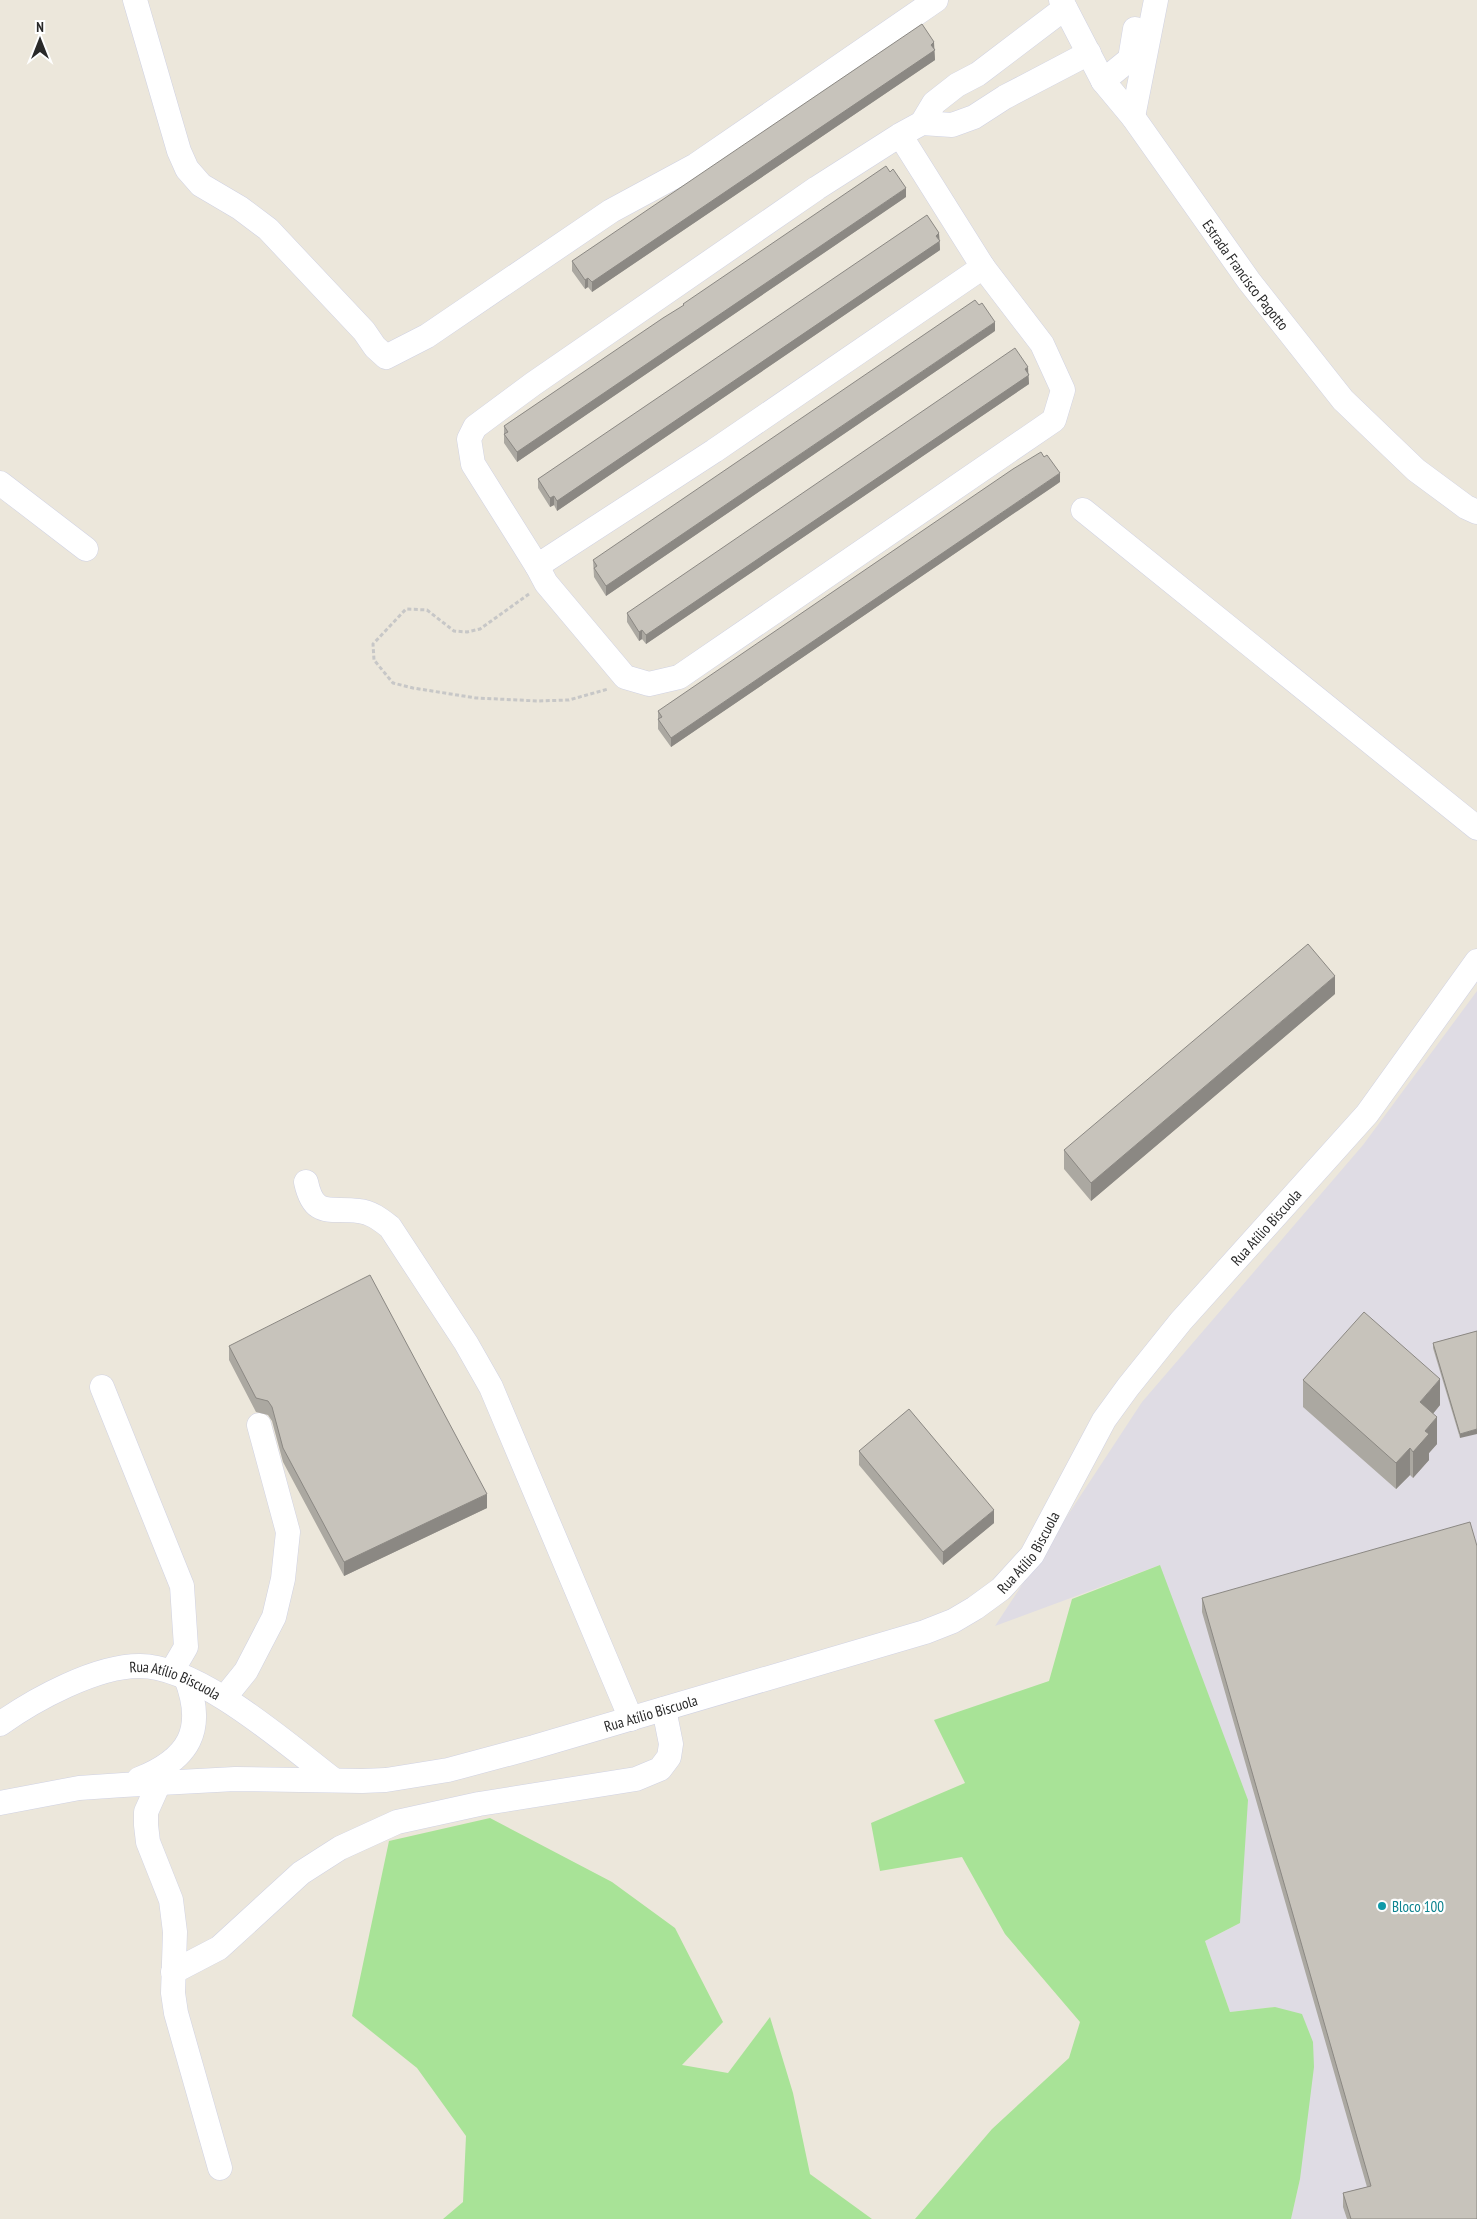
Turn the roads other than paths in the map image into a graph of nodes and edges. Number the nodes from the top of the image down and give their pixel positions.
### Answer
1 (135, 0) edge
2 (936, 0) edge
3 (1140, 0) edge
4 (1156, 0) edge
5 (1063, 4) edge
6 (1089, 53) junction
7 (1103, 81) junction
8 (1133, 116) junction
9 (922, 124) junction
10 (900, 135) junction
11 (983, 267) junction
12 (0, 483) edge
13 (1083, 510) dead end
14 (1477, 512) edge
15 (86, 549) dead end
16 (542, 574) junction
17 (1477, 828) edge
18 (1477, 961) edge
19 (306, 1182) dead end
20 (102, 1387) dead end
21 (259, 1425) dead end
22 (179, 1674) junction
23 (225, 1697) junction
24 (664, 1709) junction
25 (630, 1719) junction
26 (0, 1724) edge
27 (334, 1780) junction
28 (159, 1782) junction
29 (123, 1784) junction
30 (0, 1803) edge
31 (173, 1972) junction
32 (220, 2168) dead end

1 - 2 street
3 - 7 street
4 - 8 street
5 - 6 street, Estrada Francisco Pagotto
5 - 9 street
6 - 7 street, Estrada Francisco Pagotto
6 - 9 street
7 - 8 street, Estrada Francisco Pagotto
8 - 14 street, Estrada Francisco Pagotto
9 - 10 street
10 - 11 street
10 - 16 street
11 - 16 street
11 - 16 street
12 - 15 street
13 - 17 street
18 - 24 street, Rua Atílio Biscuola
19 - 25 street
20 - 22 street
21 - 23 street
22 - 23 street, Rua Atílio Biscuola
22 - 26 street, Rua Atílio Biscuola
22 - 29 street
23 - 27 street, Rua Atílio Biscuola
24 - 25 street, Rua Atílio Biscuola
24 - 31 street
25 - 27 street, Rua Atílio Biscuola
27 - 28 street, Rua Atílio Biscuola
28 - 29 street, Rua Atílio Biscuola
28 - 31 street
29 - 30 street, Rua Atílio Biscuola
31 - 32 street

